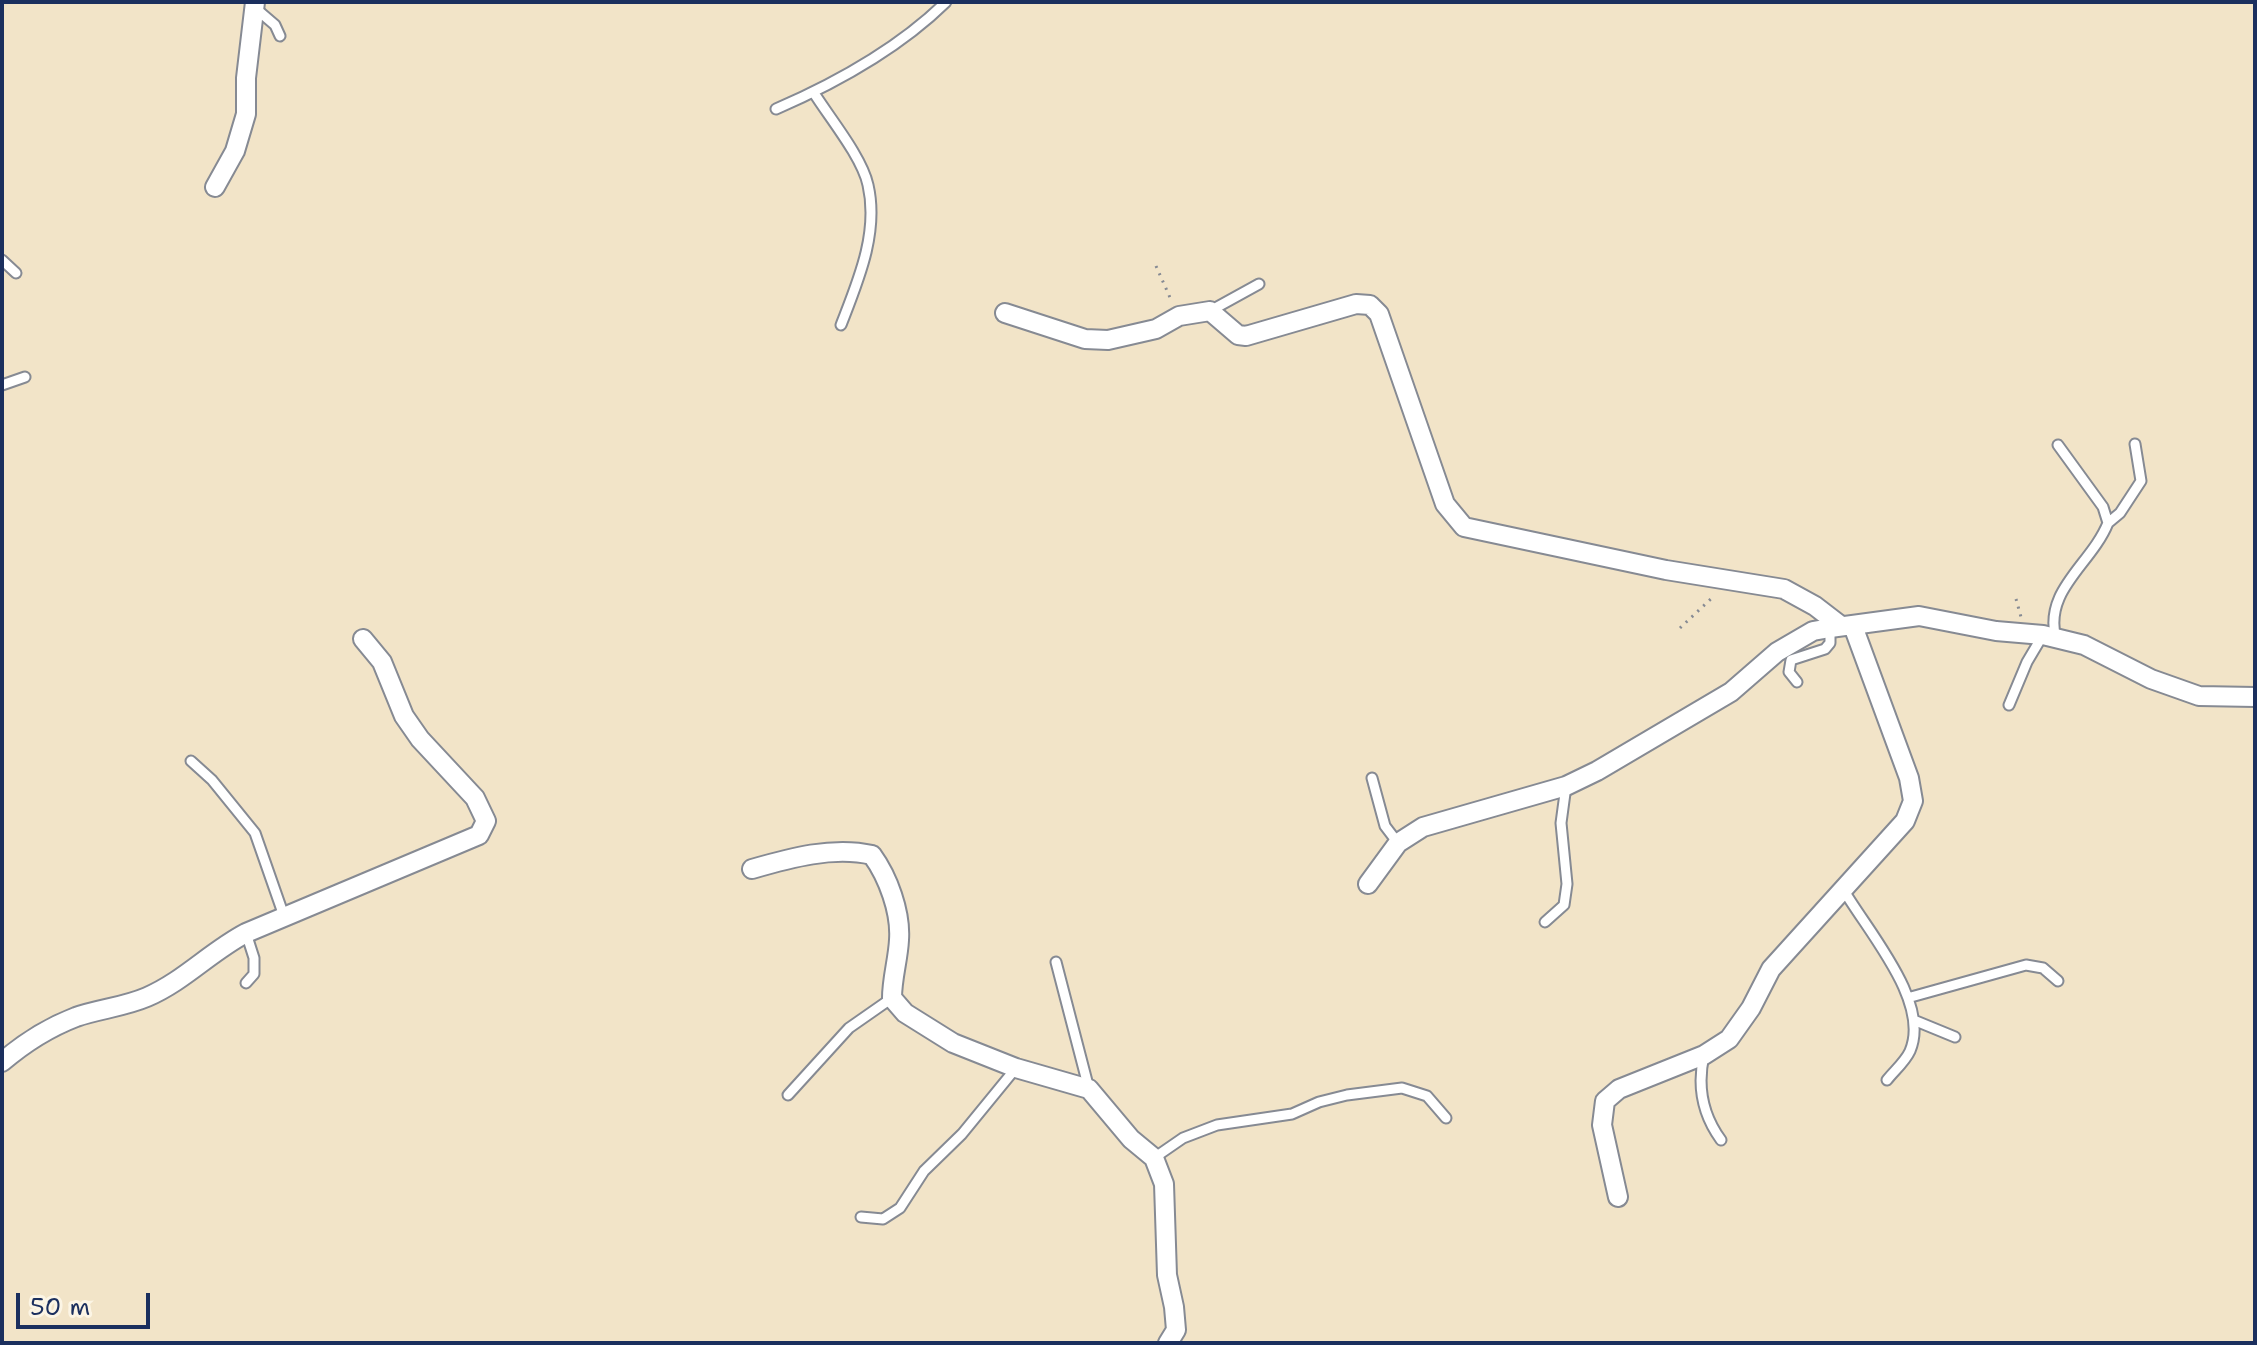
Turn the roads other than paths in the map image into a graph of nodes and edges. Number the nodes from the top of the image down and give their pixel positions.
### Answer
1 (946, 2) edge
2 (254, 4) edge
3 (280, 36) dead end
4 (814, 93) junction
5 (776, 109) dead end
6 (215, 187) dead end
7 (2, 260) edge
8 (16, 273) dead end
9 (1259, 284) dead end
10 (1210, 311) junction
11 (1005, 313) dead end
12 (841, 325) dead end
13 (25, 377) dead end
14 (2, 385) edge
15 (2135, 444) dead end
16 (2058, 445) dead end
17 (2108, 523) junction
18 (1841, 627) junction
19 (2050, 637) junction
20 (363, 639) dead end
21 (1797, 682) dead end
22 (2255, 697) edge
23 (2009, 705) dead end
24 (191, 761) dead end
25 (1372, 778) dead end
26 (1566, 786) junction
27 (1398, 843) junction
28 (752, 869) dead end
29 (1368, 884) dead end
30 (1843, 889) junction
31 (284, 916) junction
32 (1545, 922) dead end
33 (246, 933) junction
34 (1056, 962) dead end
35 (2058, 981) dead end
36 (246, 983) dead end
37 (1911, 997) junction
38 (892, 998) junction
39 (1916, 1021) junction
40 (1955, 1037) dead end
41 (1704, 1055) junction
42 (2, 1062) edge
43 (1016, 1068) junction
44 (1887, 1080) dead end
45 (1089, 1089) junction
46 (788, 1095) dead end
47 (1446, 1118) dead end
48 (1721, 1140) dead end
49 (1154, 1158) junction
50 (1618, 1197) dead end
51 (861, 1217) dead end
52 (1168, 1343) edge

1 - 4 lane
2 - 3 lane
2 - 6 street
4 - 5 lane
4 - 12 lane
7 - 8 lane
9 - 10 lane
10 - 11 street
10 - 18 street
13 - 14 lane
15 - 17 lane
16 - 17 lane
17 - 19 lane
18 - 19 street
18 - 21 lane
18 - 26 street
18 - 30 street
19 - 22 street
19 - 23 lane
20 - 31 street
24 - 31 lane
25 - 27 lane
26 - 27 street
26 - 32 lane
27 - 29 street
28 - 38 street
30 - 37 lane
30 - 41 street
31 - 33 street
33 - 36 lane
33 - 42 street
34 - 45 lane
35 - 37 lane
37 - 39 lane
38 - 43 street
38 - 46 lane
39 - 40 lane
39 - 44 lane
41 - 48 lane
41 - 50 street
43 - 45 street
43 - 51 lane
45 - 49 street
47 - 49 lane
49 - 52 street

